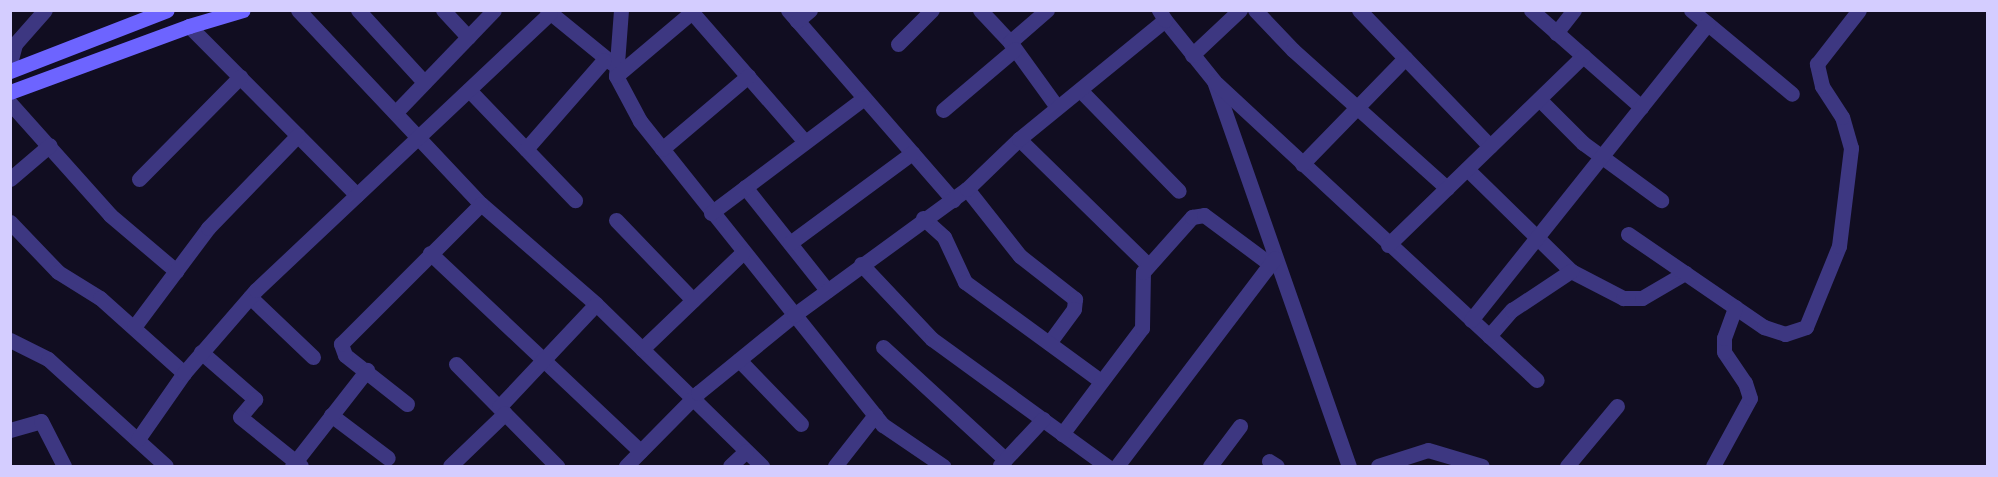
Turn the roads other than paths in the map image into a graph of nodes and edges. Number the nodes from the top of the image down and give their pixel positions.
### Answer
1 (45, 10) edge
2 (167, 10) edge
3 (243, 10) edge
4 (298, 10) edge
5 (358, 10) edge
6 (443, 10) edge
7 (494, 10) edge
8 (621, 10) edge
9 (810, 10) edge
10 (933, 10) edge
11 (980, 10) edge
12 (1047, 10) edge
13 (1239, 10) edge
14 (1256, 10) edge
15 (1359, 10) edge
16 (1531, 10) edge
17 (1574, 10) edge
18 (1691, 10) edge
19 (1859, 10) edge
20 (692, 11) edge
21 (548, 12) edge
22 (221, 13) edge
23 (1162, 15) edge
24 (793, 16) edge
25 (1707, 24) junction
26 (189, 26) junction
27 (1557, 33) junction
28 (468, 37) junction
29 (898, 44) dead end
30 (1012, 46) junction
31 (1192, 55) junction
32 (1583, 56) junction
33 (1405, 58) junction
34 (10, 63) edge
35 (611, 67) junction
36 (10, 71) edge
37 (240, 76) junction
38 (748, 76) junction
39 (1214, 81) junction
40 (424, 82) junction
41 (469, 90) junction
42 (1080, 90) junction
43 (10, 92) edge
44 (1792, 94) dead end
45 (864, 98) junction
46 (1539, 99) junction
47 (10, 103) edge
48 (1057, 107) junction
49 (1356, 107) junction
50 (1641, 107) junction
51 (943, 110) dead end
52 (396, 112) junction
53 (298, 135) junction
54 (420, 137) junction
55 (1020, 139) junction
56 (805, 142) junction
57 (50, 145) junction
58 (1490, 146) junction
59 (526, 149) junction
60 (662, 149) junction
61 (912, 153) junction
62 (1601, 157) junction
63 (1302, 164) junction
64 (1467, 169) junction
65 (10, 179) edge
66 (139, 179) dead end
67 (745, 187) junction
68 (1447, 188) junction
69 (967, 189) junction
70 (1179, 191) dead end
71 (357, 195) junction
72 (575, 200) dead end
73 (953, 200) junction
74 (1661, 200) dead end
75 (481, 204) junction
76 (711, 213) junction
77 (923, 218) junction
78 (616, 220) dead end
79 (10, 222) edge
80 (1628, 234) dead end
81 (1536, 239) junction
82 (790, 243) junction
83 (1388, 245) junction
84 (430, 253) junction
85 (742, 253) junction
86 (1274, 260) junction
87 (861, 264) junction
88 (1148, 265) junction
89 (176, 271) junction
90 (1571, 271) junction
91 (1685, 273) junction
92 (827, 290) junction
93 (250, 297) junction
94 (693, 300) junction
95 (596, 304) junction
96 (1736, 307) junction
97 (794, 315) junction
98 (1471, 320) junction
99 (134, 327) junction
100 (1489, 336) junction
101 (10, 340) edge
102 (1049, 344) junction
103 (883, 347) dead end
104 (642, 349) junction
105 (201, 352) junction
106 (313, 357) dead end
107 (543, 360) junction
108 (739, 360) junction
109 (456, 364) dead end
110 (367, 370) junction
111 (184, 373) junction
112 (1537, 380) dead end
113 (1101, 381) junction
114 (693, 399) junction
115 (406, 404) dead end
116 (1617, 406) dead end
117 (502, 410) junction
118 (331, 415) junction
119 (875, 415) junction
120 (1043, 419) junction
121 (801, 424) dead end
122 (1240, 426) dead end
123 (10, 430) edge
124 (1062, 434) junction
125 (138, 439) junction
126 (640, 451) junction
127 (746, 451) junction
128 (388, 458) dead end
129 (923, 461) edge
130 (548, 463) edge
131 (1002, 463) edge
132 (296, 465) edge
133 (64, 466) edge
134 (166, 466) edge
135 (450, 466) edge
136 (626, 466) edge
137 (730, 466) edge
138 (762, 466) edge
139 (835, 466) edge
140 (943, 466) edge
141 (1107, 466) edge
142 (1117, 466) edge
143 (1210, 466) edge
144 (1349, 466) edge
145 (1378, 466) edge
146 (1482, 466) edge
147 (1567, 466) edge
148 (1713, 466) edge

1 - 34 street
2 - 36 street
3 - 22 street
4 - 52 street
5 - 40 street
6 - 28 street
7 - 28 street
8 - 35 street
9 - 24 street
10 - 29 street
11 - 30 street
12 - 30 street
13 - 31 street
14 - 49 street
15 - 33 street
16 - 27 street
17 - 27 street
18 - 25 street
19 - 96 street
20 - 35 street
20 - 38 street
21 - 35 street
21 - 41 street
22 - 26 street
23 - 31 street
23 - 42 street
24 - 45 street
25 - 44 street
25 - 50 street
26 - 37 street
26 - 43 street
27 - 32 street
28 - 40 street
30 - 48 street
30 - 51 street
31 - 39 street
32 - 46 street
32 - 50 street
33 - 49 street
33 - 58 street
35 - 59 street
35 - 60 street
37 - 53 street
37 - 66 street
38 - 56 street
38 - 60 street
39 - 63 street
39 - 86 street
40 - 52 street
41 - 54 street
41 - 59 street
42 - 48 street
42 - 70 street
45 - 56 street
45 - 61 street
46 - 58 street
46 - 62 street
47 - 57 street
48 - 55 street
49 - 63 street
49 - 68 street
50 - 62 street
52 - 54 street
53 - 71 street
53 - 89 street
54 - 71 street
54 - 75 street
55 - 69 street
55 - 88 street
56 - 67 street
57 - 65 street
57 - 89 street
58 - 64 street
59 - 72 street
60 - 76 street
61 - 73 street
61 - 82 street
62 - 74 street
62 - 81 street
63 - 83 street
64 - 68 street
64 - 81 street
67 - 76 street
67 - 82 street
68 - 83 street
69 - 73 street
69 - 102 street
71 - 93 street
73 - 77 street
75 - 84 street
75 - 95 street
76 - 85 street
77 - 87 street
77 - 102 street
78 - 94 street
79 - 99 street
80 - 91 street
81 - 90 street
81 - 98 street
82 - 92 street
83 - 98 street
84 - 107 street
84 - 110 street
85 - 94 street
85 - 97 street
86 - 88 street
86 - 142 street
86 - 144 street
87 - 92 street
87 - 120 street
88 - 113 street
89 - 99 street
90 - 91 street
90 - 100 street
91 - 96 street
92 - 97 street
93 - 105 street
93 - 106 street
94 - 104 street
95 - 104 street
95 - 107 street
96 - 148 street
97 - 108 street
97 - 119 street
98 - 100 street
99 - 111 street
100 - 112 street
101 - 125 street
102 - 113 street
103 - 131 street
104 - 114 street
105 - 111 street
105 - 132 street
107 - 117 street
107 - 126 street
108 - 114 street
108 - 121 street
109 - 117 street
110 - 115 street
110 - 118 street
111 - 125 street
113 - 124 street
114 - 126 street
114 - 127 street
116 - 147 street
117 - 130 street
117 - 135 street
118 - 128 street
118 - 132 street
119 - 129 street
119 - 139 street
120 - 124 street
120 - 131 street
122 - 143 street
123 - 133 street
124 - 141 street
125 - 134 street
126 - 136 street
127 - 137 street
127 - 138 street
129 - 140 street
145 - 146 street

